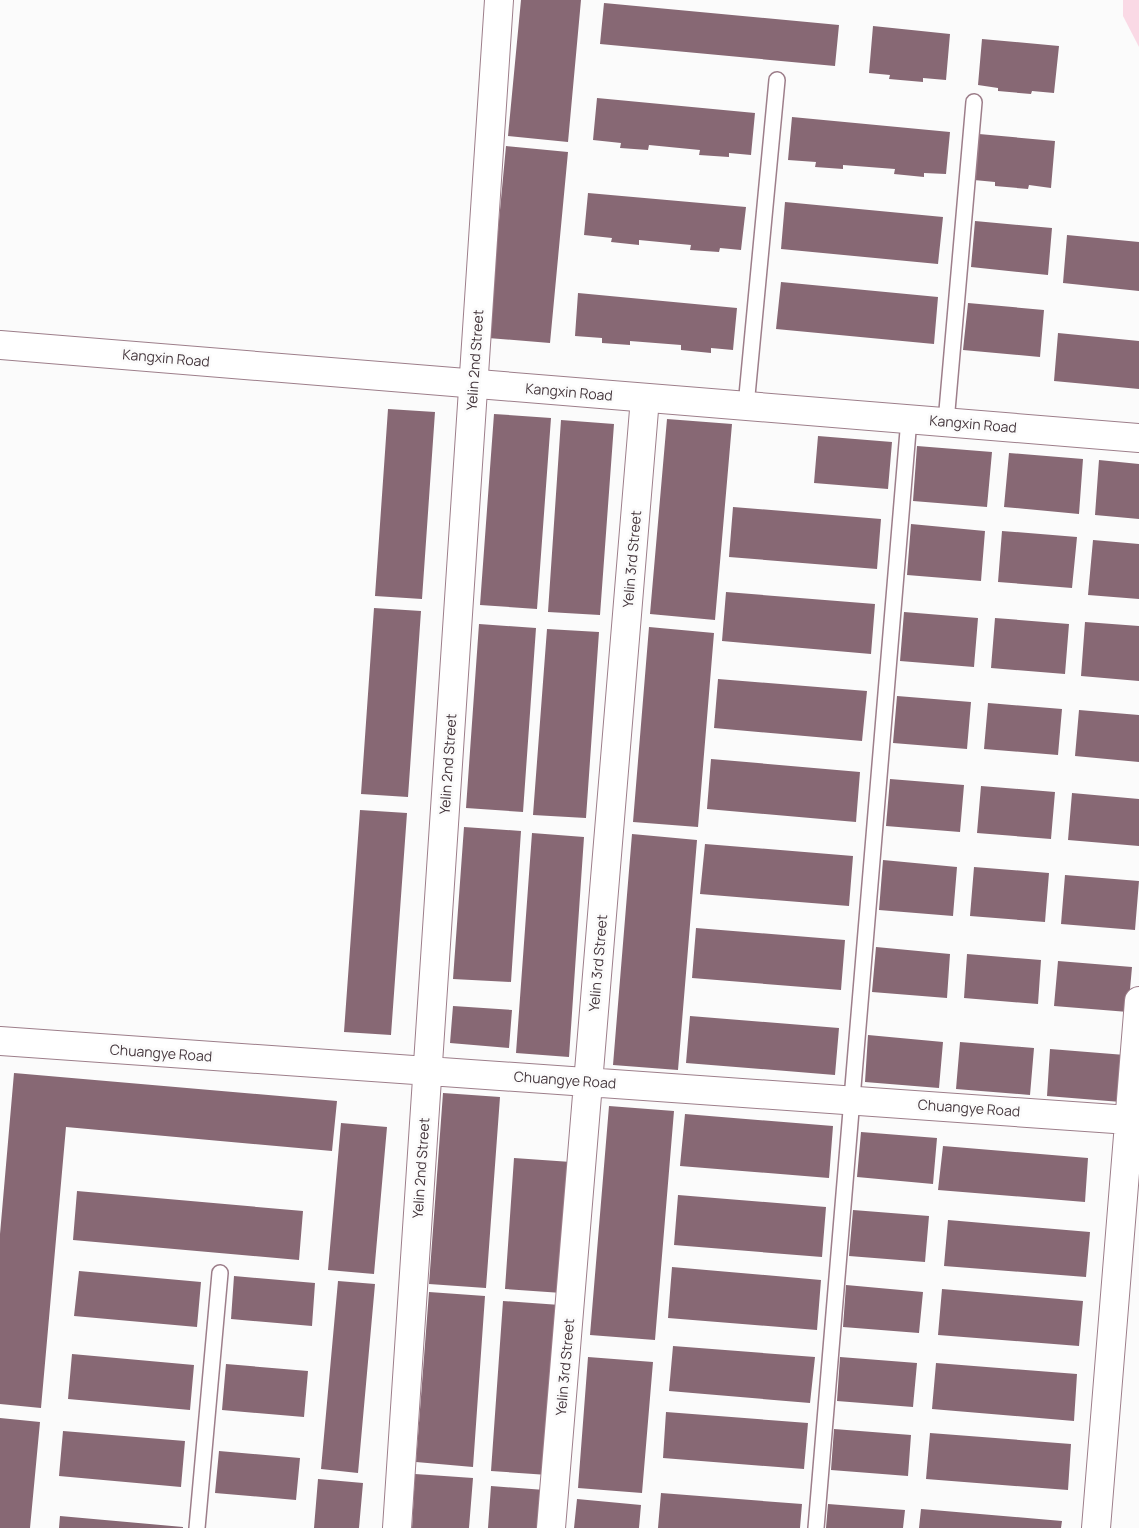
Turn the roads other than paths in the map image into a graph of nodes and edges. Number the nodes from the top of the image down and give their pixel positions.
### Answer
1 (499, 0) edge
2 (777, 80) dead end
3 (974, 102) dead end
4 (0, 345) edge
5 (474, 384) junction
6 (645, 398) junction
7 (746, 406) junction
8 (909, 419) junction
9 (946, 422) junction
10 (1139, 438) edge
11 (1139, 1001) edge
12 (0, 1042) edge
13 (428, 1071) junction
14 (588, 1082) junction
15 (852, 1100) junction
16 (1129, 1120) junction
17 (220, 1273) dead end
18 (197, 1528) edge
19 (397, 1528) edge
20 (551, 1528) edge
21 (816, 1528) edge
22 (1096, 1528) edge

1 - 5 street, Yelin 2nd Street
2 - 7 lane
3 - 9 lane
4 - 5 street, Kangxin Road
5 - 6 street, Kangxin Road
5 - 13 street, Yelin 2nd Street
6 - 7 street, Kangxin Road
6 - 14 street, Yelin 3rd Street
7 - 8 street, Kangxin Road
8 - 9 street, Kangxin Road
8 - 15 lane
9 - 10 street, Kangxin Road
11 - 16 street
12 - 13 street, Chuangye Road
13 - 14 street, Chuangye Road
13 - 19 street, Yelin 2nd Street
14 - 15 street, Chuangye Road
14 - 20 street, Yelin 3rd Street
15 - 16 street, Chuangye Road
15 - 21 lane
16 - 22 street
17 - 18 lane

